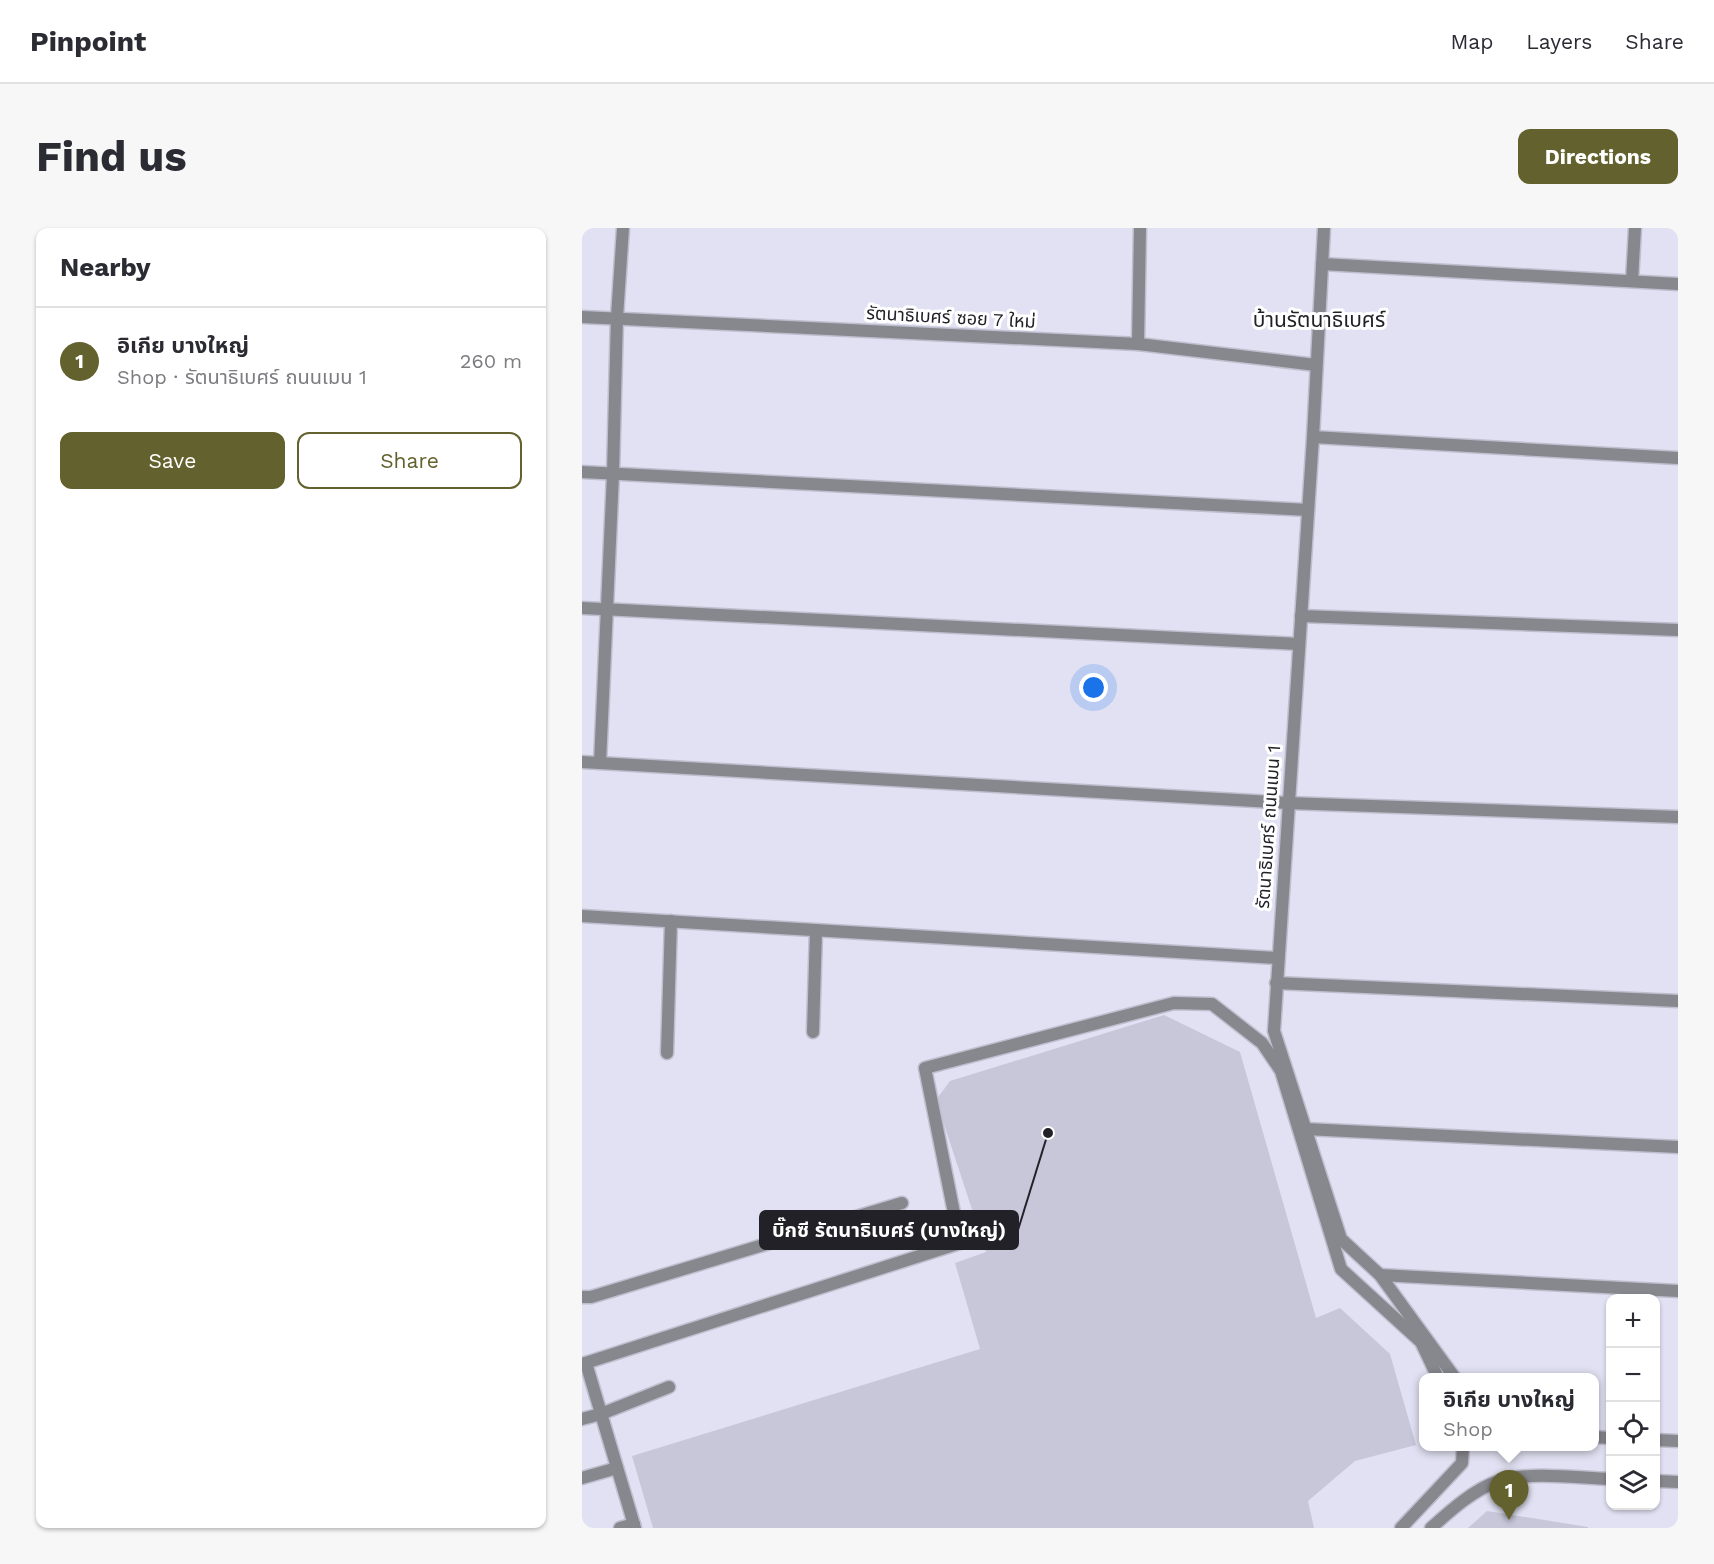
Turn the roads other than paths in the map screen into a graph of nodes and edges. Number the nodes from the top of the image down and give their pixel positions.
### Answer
1 (623, 228) edge
2 (1140, 228) edge
3 (1324, 228) edge
4 (1635, 228) edge
5 (1322, 264) junction
6 (1632, 281) junction
7 (1678, 284) edge
8 (582, 317) edge
9 (617, 317) junction
10 (1138, 344) junction
11 (1316, 365) junction
12 (1312, 437) junction
13 (1678, 458) edge
14 (582, 472) edge
15 (613, 474) junction
16 (1308, 510) junction
17 (582, 608) edge
18 (607, 610) junction
19 (1301, 616) junction
20 (1678, 630) edge
21 (1299, 644) junction
22 (582, 762) edge
23 (600, 763) junction
24 (1288, 803) junction
25 (1678, 817) edge
26 (582, 916) edge
27 (671, 921) junction
28 (816, 931) junction
29 (1277, 958) junction
30 (1276, 983) junction
31 (1678, 1002) edge
32 (813, 1032) dead end
33 (667, 1053) dead end
34 (1305, 1129) junction
35 (1678, 1147) edge
36 (902, 1203) dead end
37 (1380, 1275) junction
38 (1678, 1291) edge
39 (582, 1297) edge
40 (584, 1363) edge
41 (1436, 1373) edge
42 (1452, 1373) edge
43 (669, 1387) dead end
44 (601, 1414) junction
45 (582, 1419) edge
46 (1660, 1440) edge
47 (1678, 1441) edge
48 (1463, 1451) edge
49 (617, 1468) junction
50 (582, 1478) edge
51 (1606, 1479) edge
52 (1660, 1481) edge
53 (1678, 1482) edge
54 (634, 1526) edge
55 (620, 1528) edge
56 (1401, 1528) edge
57 (1431, 1528) edge

1 - 9 street
2 - 10 street
3 - 5 street, รัตนาธิเบศร์ ถนนเมน 1
4 - 6 street
5 - 6 street
5 - 11 street, รัตนาธิเบศร์ ถนนเมน 1
6 - 7 street
8 - 9 street, รัตนาธิเบศร์ ซอย 7 ใหม่
9 - 10 street, รัตนาธิเบศร์ ซอย 7 ใหม่
9 - 15 street
10 - 11 street, รัตนาธิเบศร์ ซอย 7 ใหม่
11 - 12 street, รัตนาธิเบศร์ ถนนเมน 1
12 - 13 street
12 - 16 street, รัตนาธิเบศร์ ถนนเมน 1
14 - 15 street
15 - 16 street
15 - 18 street
16 - 19 street, รัตนาธิเบศร์ ถนนเมน 1
17 - 18 street
18 - 21 street
18 - 23 street
19 - 20 street
19 - 21 street, รัตนาธิเบศร์ ถนนเมน 1
21 - 24 street, รัตนาธิเบศร์ ถนนเมน 1
22 - 23 street
23 - 24 street
24 - 25 street
24 - 29 street, รัตนาธิเบศร์ ถนนเมน 1
26 - 27 street
27 - 28 street
27 - 33 street
28 - 29 street
28 - 32 street
29 - 30 street, รัตนาธิเบศร์ ถนนเมน 1
30 - 31 street
30 - 34 street, รัตนาธิเบศร์ ถนนเมน 1
34 - 35 street
34 - 37 street, รัตนาธิเบศร์ ถนนเมน 1
36 - 39 street
37 - 38 street
37 - 42 street, รัตนาธิเบศร์ ถนนเมน 1
40 - 41 street
40 - 44 street
43 - 44 street
44 - 45 street
44 - 49 street
46 - 47 street
48 - 56 street
49 - 50 street
49 - 54 street
51 - 57 street
52 - 53 street
54 - 55 street

